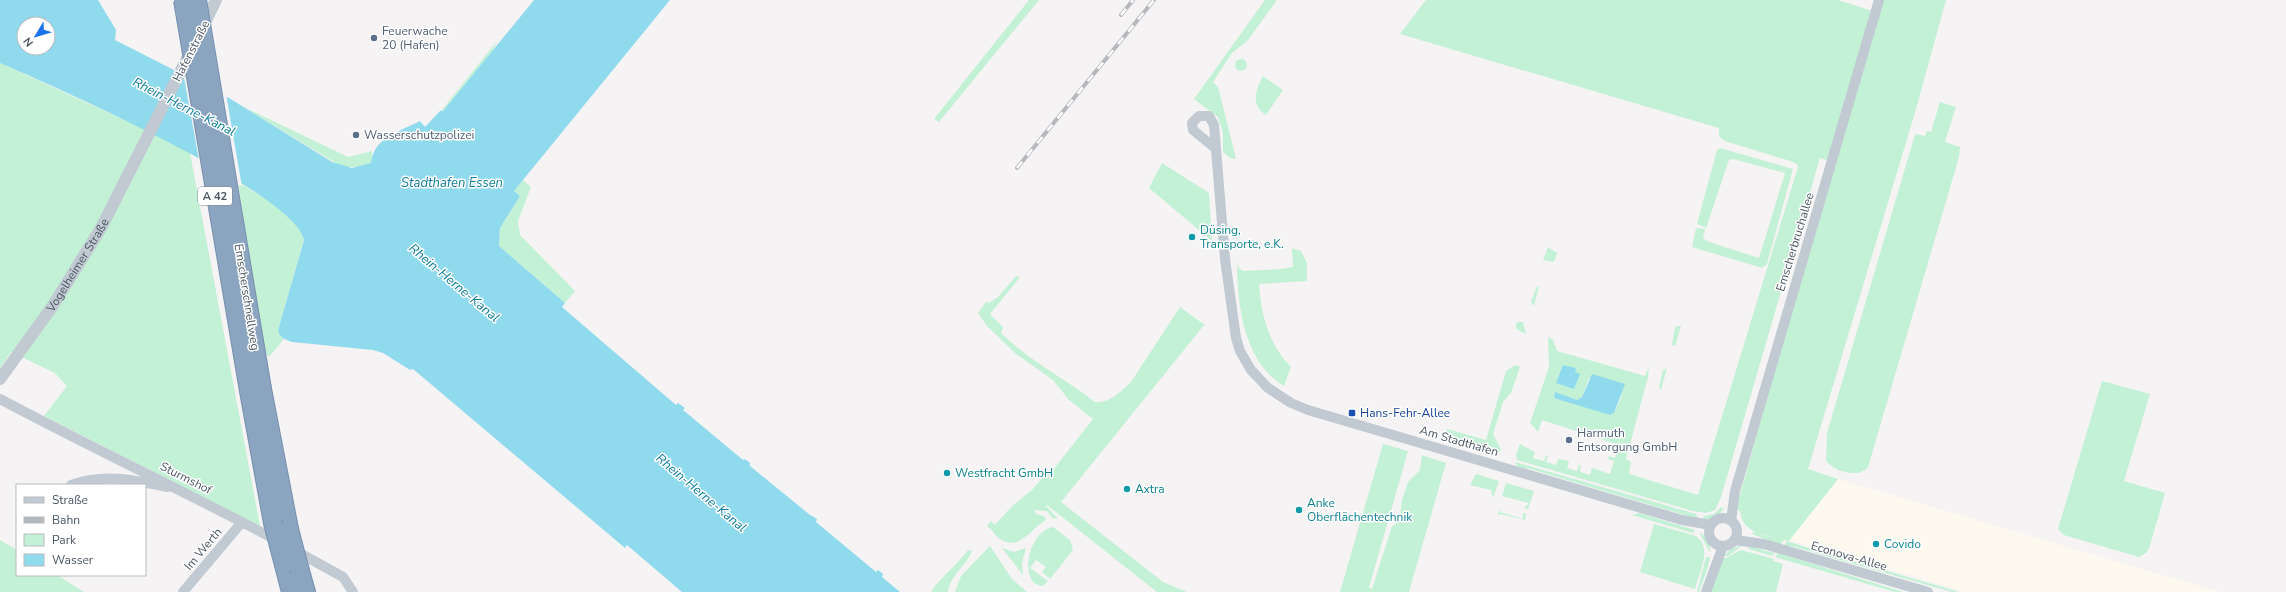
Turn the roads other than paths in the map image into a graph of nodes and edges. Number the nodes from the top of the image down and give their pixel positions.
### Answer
1 (183, 0) edge
2 (197, 0) edge
3 (216, 0) edge
4 (1879, 0) edge
5 (144, 145) joint
6 (1215, 148) dead end
7 (0, 379) edge
8 (255, 390) junction
9 (0, 399) edge
10 (75, 484) edge
11 (183, 490) junction
12 (1726, 519) junction
13 (242, 522) junction
14 (1710, 529) junction
15 (1736, 536) junction
16 (1719, 545) junction
17 (292, 568) junction
18 (183, 592) edge
19 (291, 592) edge
20 (306, 592) edge
21 (353, 592) edge
22 (1706, 592) edge
23 (1928, 592) edge

1 - 8 highway, Emscherschnellweg / A 42, bridge
2 - 8 highway, Emscherschnellweg / A 42, bridge
3 - 5 street, Hafenstraße
4 - 12 street, Emscherbruchallee
5 - 7 street, Vogelheimer Straße
6 - 14 street, Am Stadthafen
8 - 17 highway, Emscherschnellweg / A 42, bridge
9 - 11 street, Sturmshof
10 - 11 street
11 - 13 street, Sturmshof
12 - 14 street
12 - 15 street
13 - 18 street, Im Werth
13 - 21 street, Sturmshof
14 - 16 street
15 - 16 street
15 - 23 street, Econova-Allee
16 - 22 street
17 - 19 highway, Emscherschnellweg / A 42
17 - 20 highway, Emscherschnellweg / A 42

